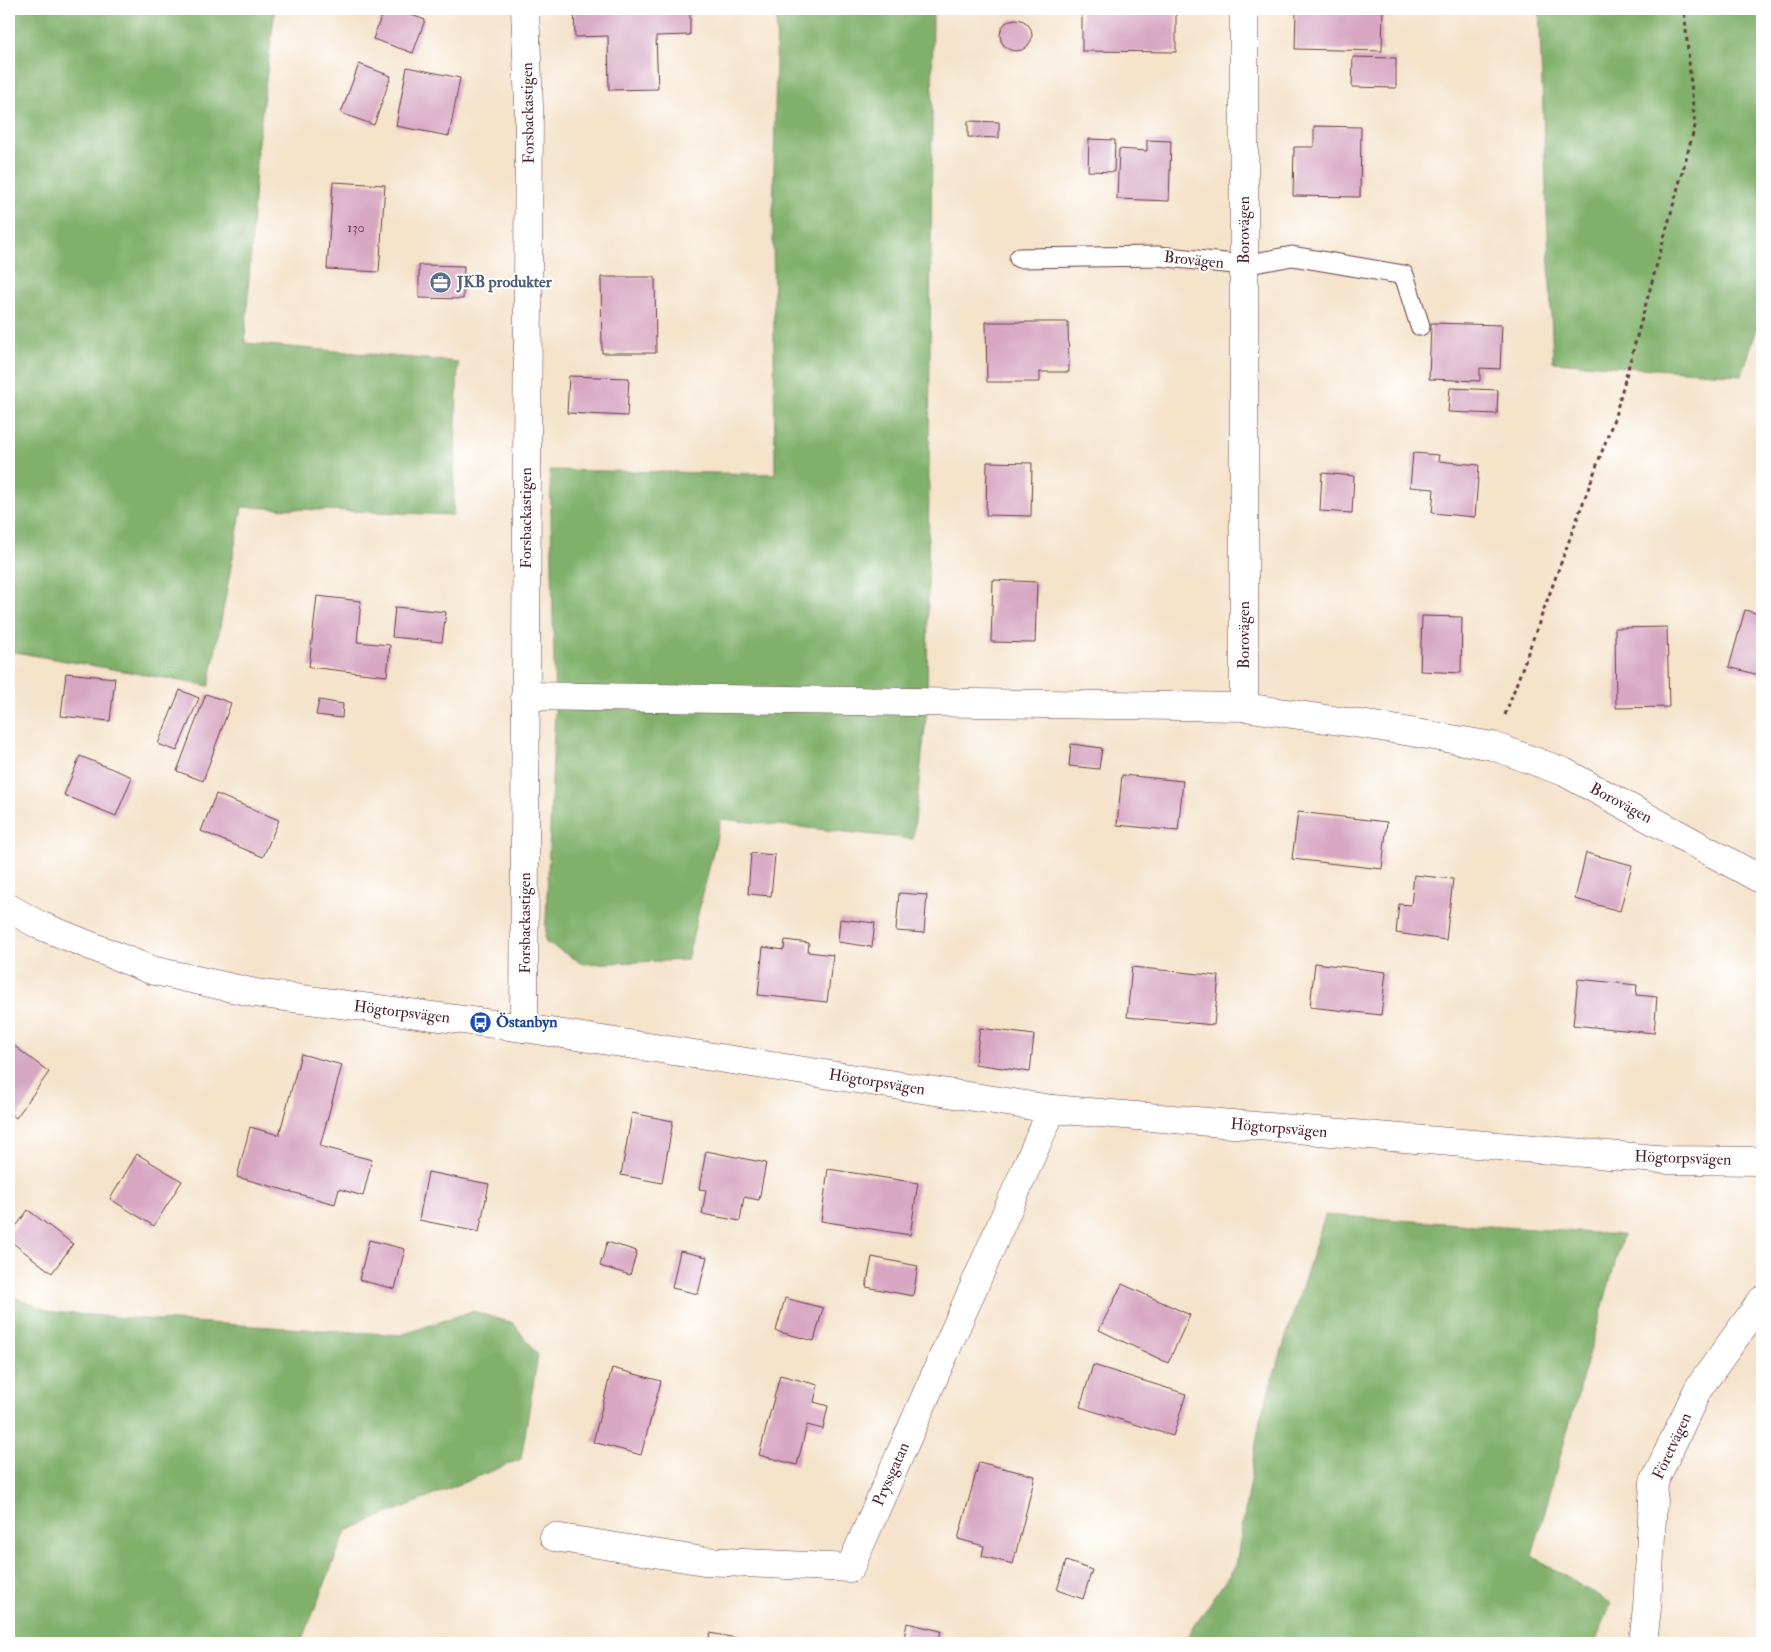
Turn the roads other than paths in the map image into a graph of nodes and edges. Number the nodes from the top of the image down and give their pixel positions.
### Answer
1 (525, 9) edge
2 (1244, 9) edge
3 (1019, 258) dead end
4 (1244, 265) junction
5 (1420, 326) dead end
6 (526, 696) junction
7 (1244, 707) junction
8 (1762, 880) edge
9 (9, 908) edge
10 (524, 1028) junction
11 (1052, 1109) junction
12 (1762, 1161) edge
13 (1762, 1300) edge
14 (554, 1538) dead end
15 (1643, 1643) edge

1 - 6 street, Forsbackastigen
2 - 4 street, Borovägen
3 - 4 lane, Brovägen
4 - 5 lane, Brovägen
4 - 7 street, Borovägen
6 - 7 street
6 - 10 street, Forsbackastigen
7 - 8 street, Borovägen
9 - 10 street, Högtorpsvägen
10 - 11 street, Högtorpsvägen
11 - 12 street, Högtorpsvägen
11 - 14 street, Pryssgatan
13 - 15 street, Företvägen

